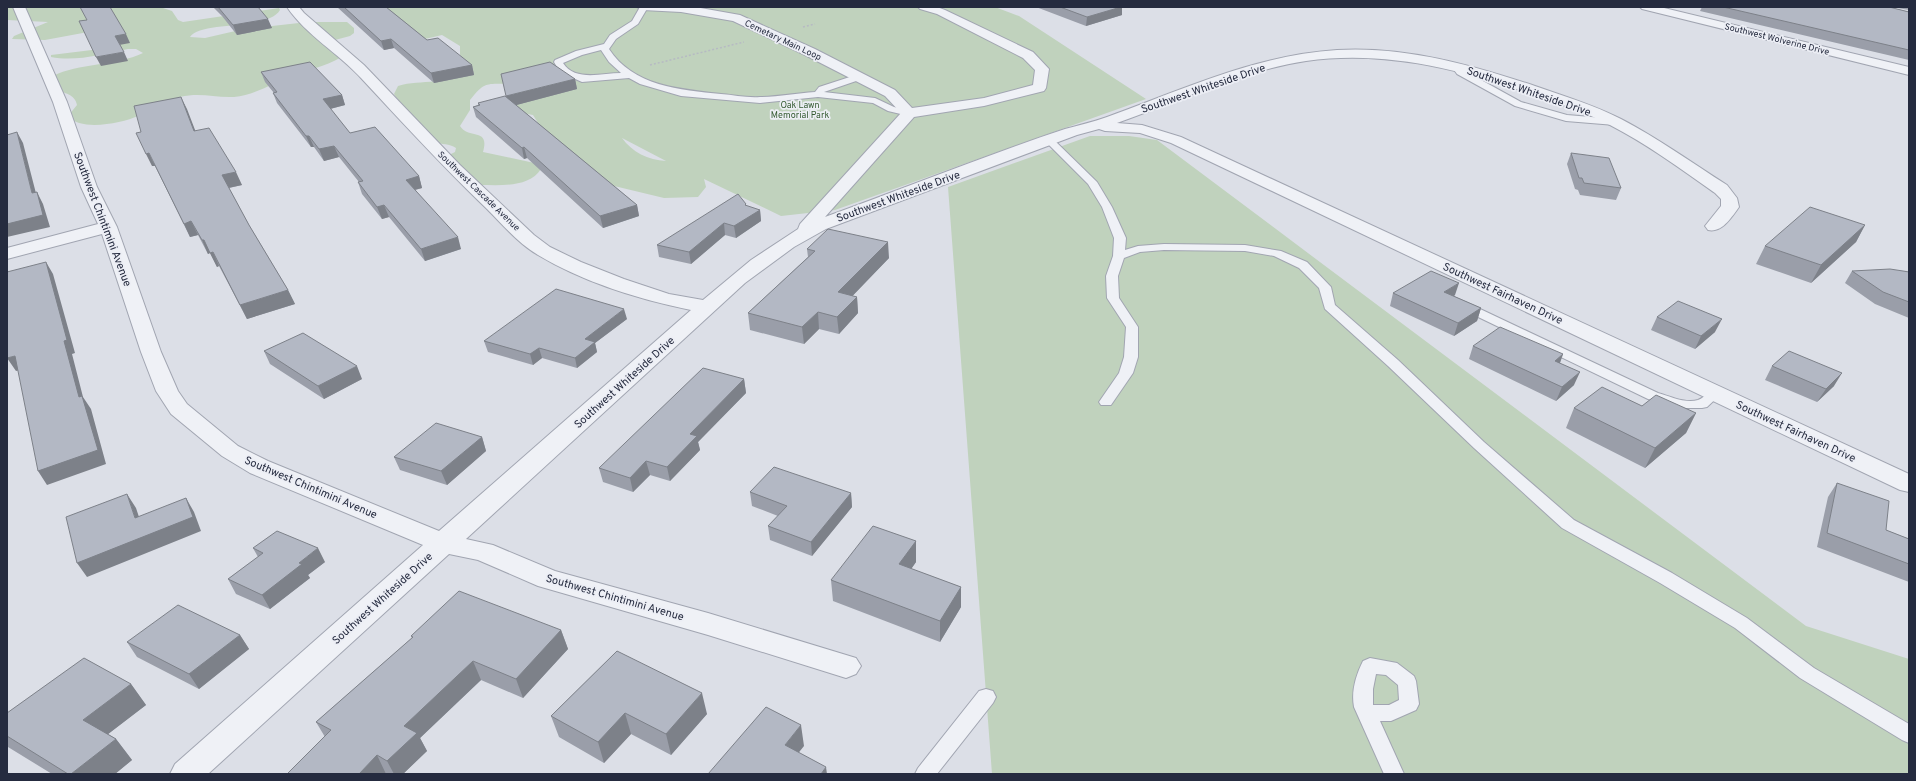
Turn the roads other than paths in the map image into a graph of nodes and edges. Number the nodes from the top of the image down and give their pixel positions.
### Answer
1 (19, 7) edge
2 (293, 7) edge
3 (644, 7) edge
4 (924, 7) edge
5 (1646, 7) edge
6 (607, 46) junction
7 (1909, 71) edge
8 (627, 73) junction
9 (859, 77) junction
10 (818, 94) junction
11 (909, 113) junction
12 (1090, 128) junction
13 (1050, 141) junction
14 (1714, 226) dead end
15 (108, 227) junction
16 (800, 234) junction
17 (7, 254) edge
18 (1119, 256) junction
19 (707, 307) junction
20 (1478, 312) edge
21 (1715, 392) junction
22 (1106, 402) dead end
23 (1909, 484) edge
24 (443, 543) junction
25 (846, 666) dead end
26 (986, 697) dead end
27 (1366, 713) dead end
28 (1909, 734) edge
29 (186, 774) edge
30 (925, 774) edge
31 (1394, 774) edge

1 - 15 street, Southwest Chintimini Avenue
2 - 19 street, Southwest Cascade Avenue
3 - 6 lane
3 - 9 street, Cemetary Main Loop
4 - 11 street
5 - 7 street, Southwest Wolverine Drive
6 - 8 lane
6 - 8 lane
8 - 10 lane
9 - 10 lane
9 - 11 street, Cemetary Main Loop
10 - 11 lane
11 - 16 street
12 - 13 street, Southwest Whiteside Drive
12 - 14 street, Southwest Whiteside Drive
12 - 21 street, Southwest Fairhaven Drive
13 - 16 street, Southwest Whiteside Drive
13 - 18 lane
15 - 17 street
15 - 24 street, Southwest Chintimini Avenue
16 - 19 street, Southwest Whiteside Drive
18 - 22 lane
18 - 28 lane
19 - 24 street, Southwest Whiteside Drive
20 - 21 lane
21 - 23 street, Southwest Fairhaven Drive
24 - 25 street, Southwest Chintimini Avenue
24 - 29 street, Southwest Whiteside Drive
26 - 30 lane
27 - 31 lane

